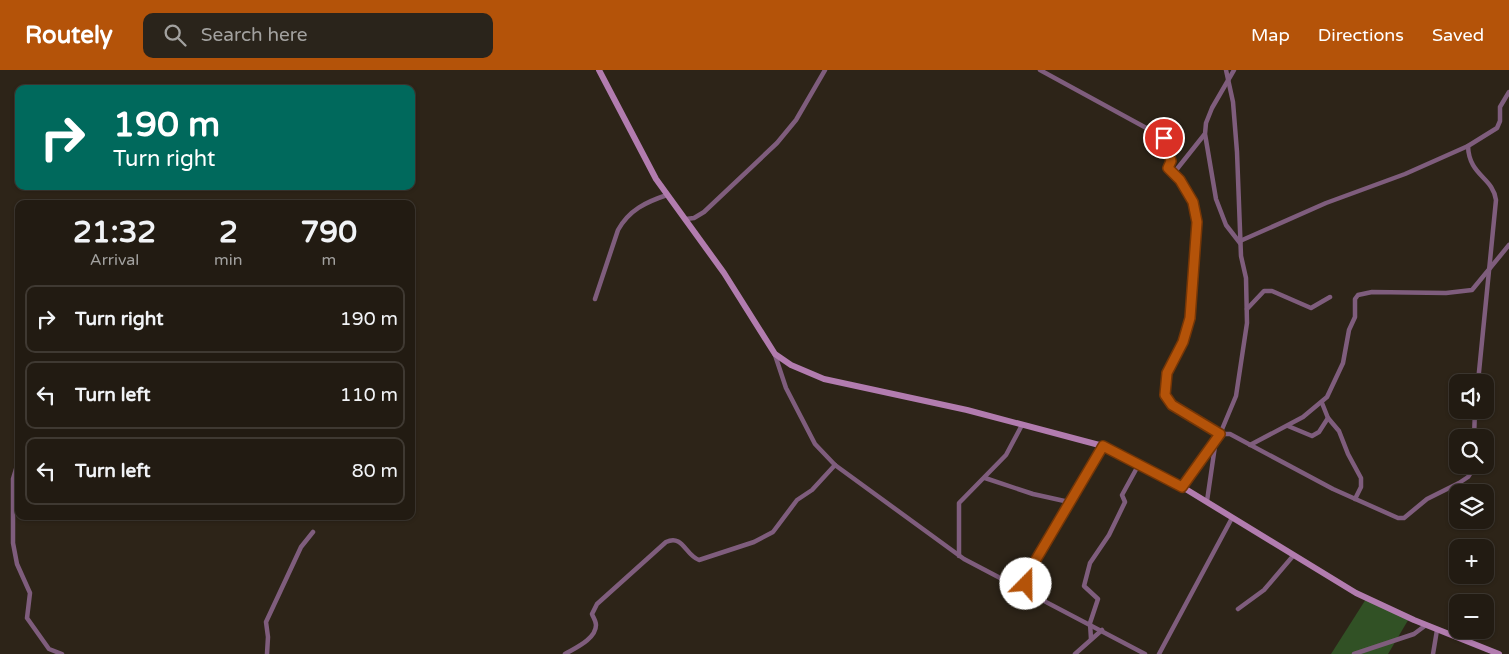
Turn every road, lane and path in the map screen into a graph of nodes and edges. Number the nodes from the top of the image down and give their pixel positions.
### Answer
1 (599, 70) edge
2 (825, 70) edge
3 (1040, 70) edge
4 (1226, 70) edge
5 (1234, 70) edge
6 (1228, 80) junction
7 (1509, 92) edge
8 (1205, 134) junction
9 (1468, 146) junction
10 (1458, 151) junction
11 (1470, 160) junction
12 (1173, 174) junction
13 (667, 195) junction
14 (686, 219) junction
15 (1241, 242) junction
16 (1509, 245) edge
17 (1490, 266) junction
18 (1330, 297) dead end
19 (595, 300) dead end
20 (1247, 308) junction
21 (775, 354) junction
22 (1479, 374) edge
23 (1322, 403) junction
24 (1328, 418) junction
25 (1022, 425) junction
26 (1288, 426) junction
27 (1220, 434) junction
28 (1217, 440) junction
29 (1250, 445) junction
30 (1103, 446) junction
31 (1139, 464) junction
32 (835, 465) junction
33 (15, 473) edge
34 (1468, 474) edge
35 (985, 478) junction
36 (1182, 487) junction
37 (1355, 499) junction
38 (1207, 501) junction
39 (1070, 502) junction
40 (1232, 518) junction
41 (313, 532) dead end
42 (959, 556) junction
43 (1293, 556) junction
44 (1026, 591) junction
45 (1238, 609) dead end
46 (1090, 623) junction
47 (1426, 625) junction
48 (1102, 630) junction
49 (1437, 630) junction
50 (1091, 639) junction
51 (62, 654) edge
52 (267, 654) edge
53 (565, 654) edge
54 (1075, 654) edge
55 (1145, 654) edge
56 (1158, 654) edge
57 (1354, 654) edge
58 (1433, 654) edge
59 (1499, 654) edge

1 - 13 street
2 - 14 street
3 - 12 street
4 - 6 street
5 - 6 street
6 - 8 street
6 - 15 street
7 - 9 street
8 - 12 street
8 - 15 street
9 - 10 street
9 - 11 street
10 - 11 street
10 - 15 street
11 - 17 street
12 - 27 street
13 - 14 street
13 - 19 street
14 - 21 street
15 - 20 street
16 - 17 street
17 - 22 street
17 - 23 street
18 - 20 street
20 - 27 street
21 - 25 street
21 - 32 street
23 - 24 street
23 - 26 street
24 - 26 street
24 - 37 street
25 - 30 street
25 - 35 street
26 - 29 street
27 - 28 street
27 - 29 street
28 - 36 street
28 - 38 street
29 - 37 street
30 - 31 street
30 - 39 street
31 - 36 street
31 - 46 street
32 - 42 street
32 - 53 street
33 - 51 street
34 - 37 street
35 - 39 street
35 - 42 street
36 - 38 street
38 - 40 street
39 - 44 street
40 - 43 street
40 - 56 street
41 - 52 street
42 - 44 street
43 - 45 street
43 - 47 street
44 - 46 street
46 - 48 street
46 - 50 street
47 - 49 street
47 - 57 street
48 - 50 street
48 - 55 street
49 - 58 street
49 - 59 street
50 - 54 street

